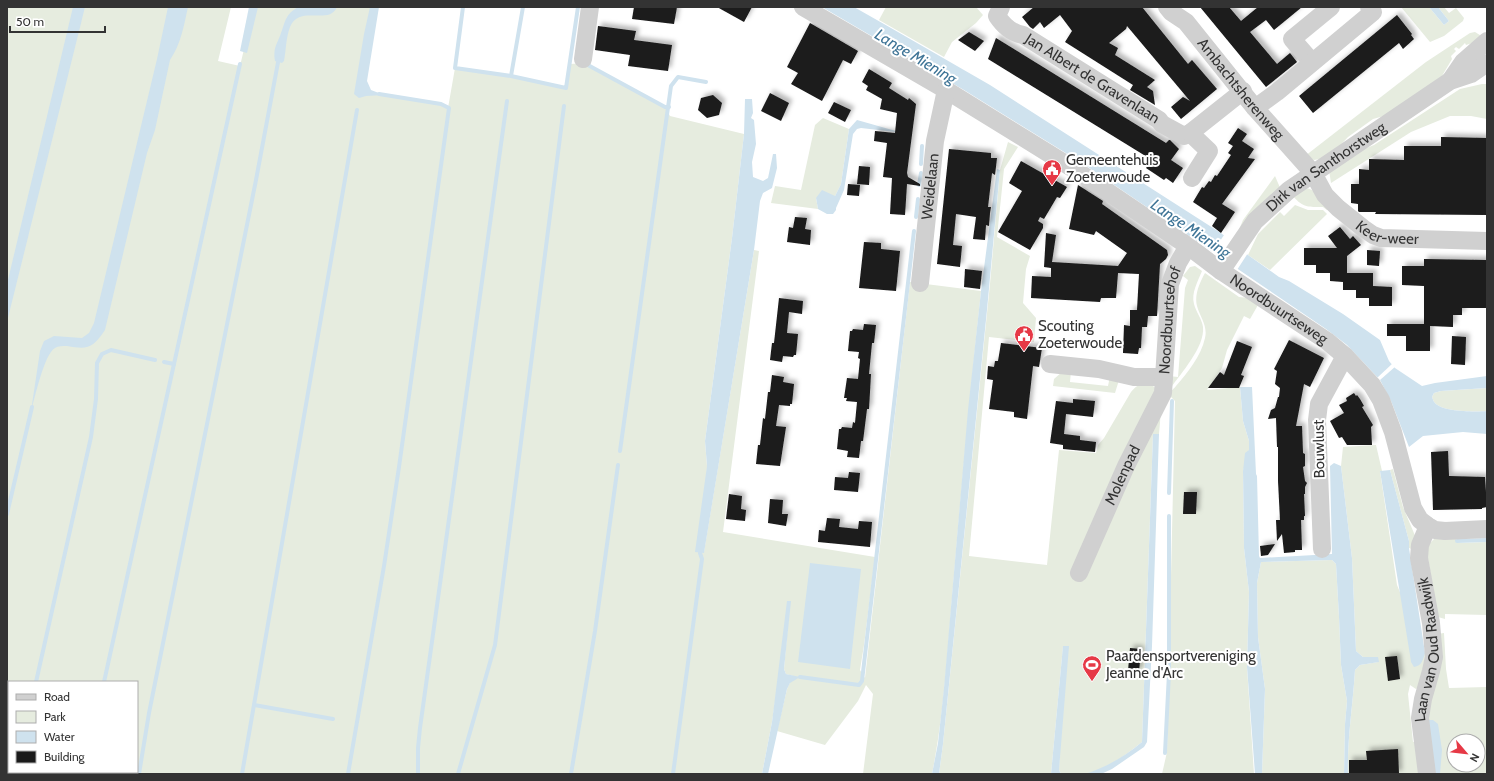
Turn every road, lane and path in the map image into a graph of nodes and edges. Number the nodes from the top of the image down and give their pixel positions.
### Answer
1 (590, 7) edge
2 (804, 7) edge
3 (1167, 7) edge
4 (1332, 7) edge
5 (1369, 7) edge
6 (999, 11) edge
7 (1487, 41) edge
8 (583, 59) dead end
9 (1312, 62) junction
10 (1487, 64) edge
11 (1450, 81) junction
12 (946, 90) junction
13 (1243, 91) junction
14 (1255, 108) junction
15 (1190, 133) junction
16 (1313, 173) junction
17 (1192, 178) dead end
18 (1487, 241) edge
19 (1188, 246) junction
20 (1223, 268) junction
21 (920, 283) dead end
22 (1345, 356) junction
23 (1050, 364) dead end
24 (1164, 377) junction
25 (1428, 526) junction
26 (1487, 529) edge
27 (1322, 549) dead end
28 (1079, 573) dead end
29 (1427, 774) edge

1 - 8 street
2 - 12 street, Noordbuurtseweg
3 - 13 street, Ambachtsherenweg
4 - 9 street
5 - 9 street
6 - 15 street, Jan Albert de Gravenlaan
7 - 11 street, Dirk van Santhorstweg
9 - 14 street
10 - 11 street, Dirk van Santhorstweg
11 - 16 street, Dirk van Santhorstweg
12 - 19 street, Noordbuurtseweg
12 - 21 street, Weidelaan
13 - 14 street, Ambachtsherenweg
13 - 15 street
14 - 16 street, Ambachtsherenweg
15 - 17 street
16 - 18 street, Keer-weer
16 - 20 street, Dirk van Santhorstweg
19 - 20 street, Noordbuurtseweg
19 - 24 street, Noordbuurtsehof
20 - 22 street, Noordbuurtseweg
22 - 25 street, Noordbuurtseweg
22 - 27 street, Bouwlust
23 - 24 street, Noordbuurtsehof
24 - 28 street, Molenpad
25 - 26 street
25 - 29 street, Laan van Oud Raadwijk

